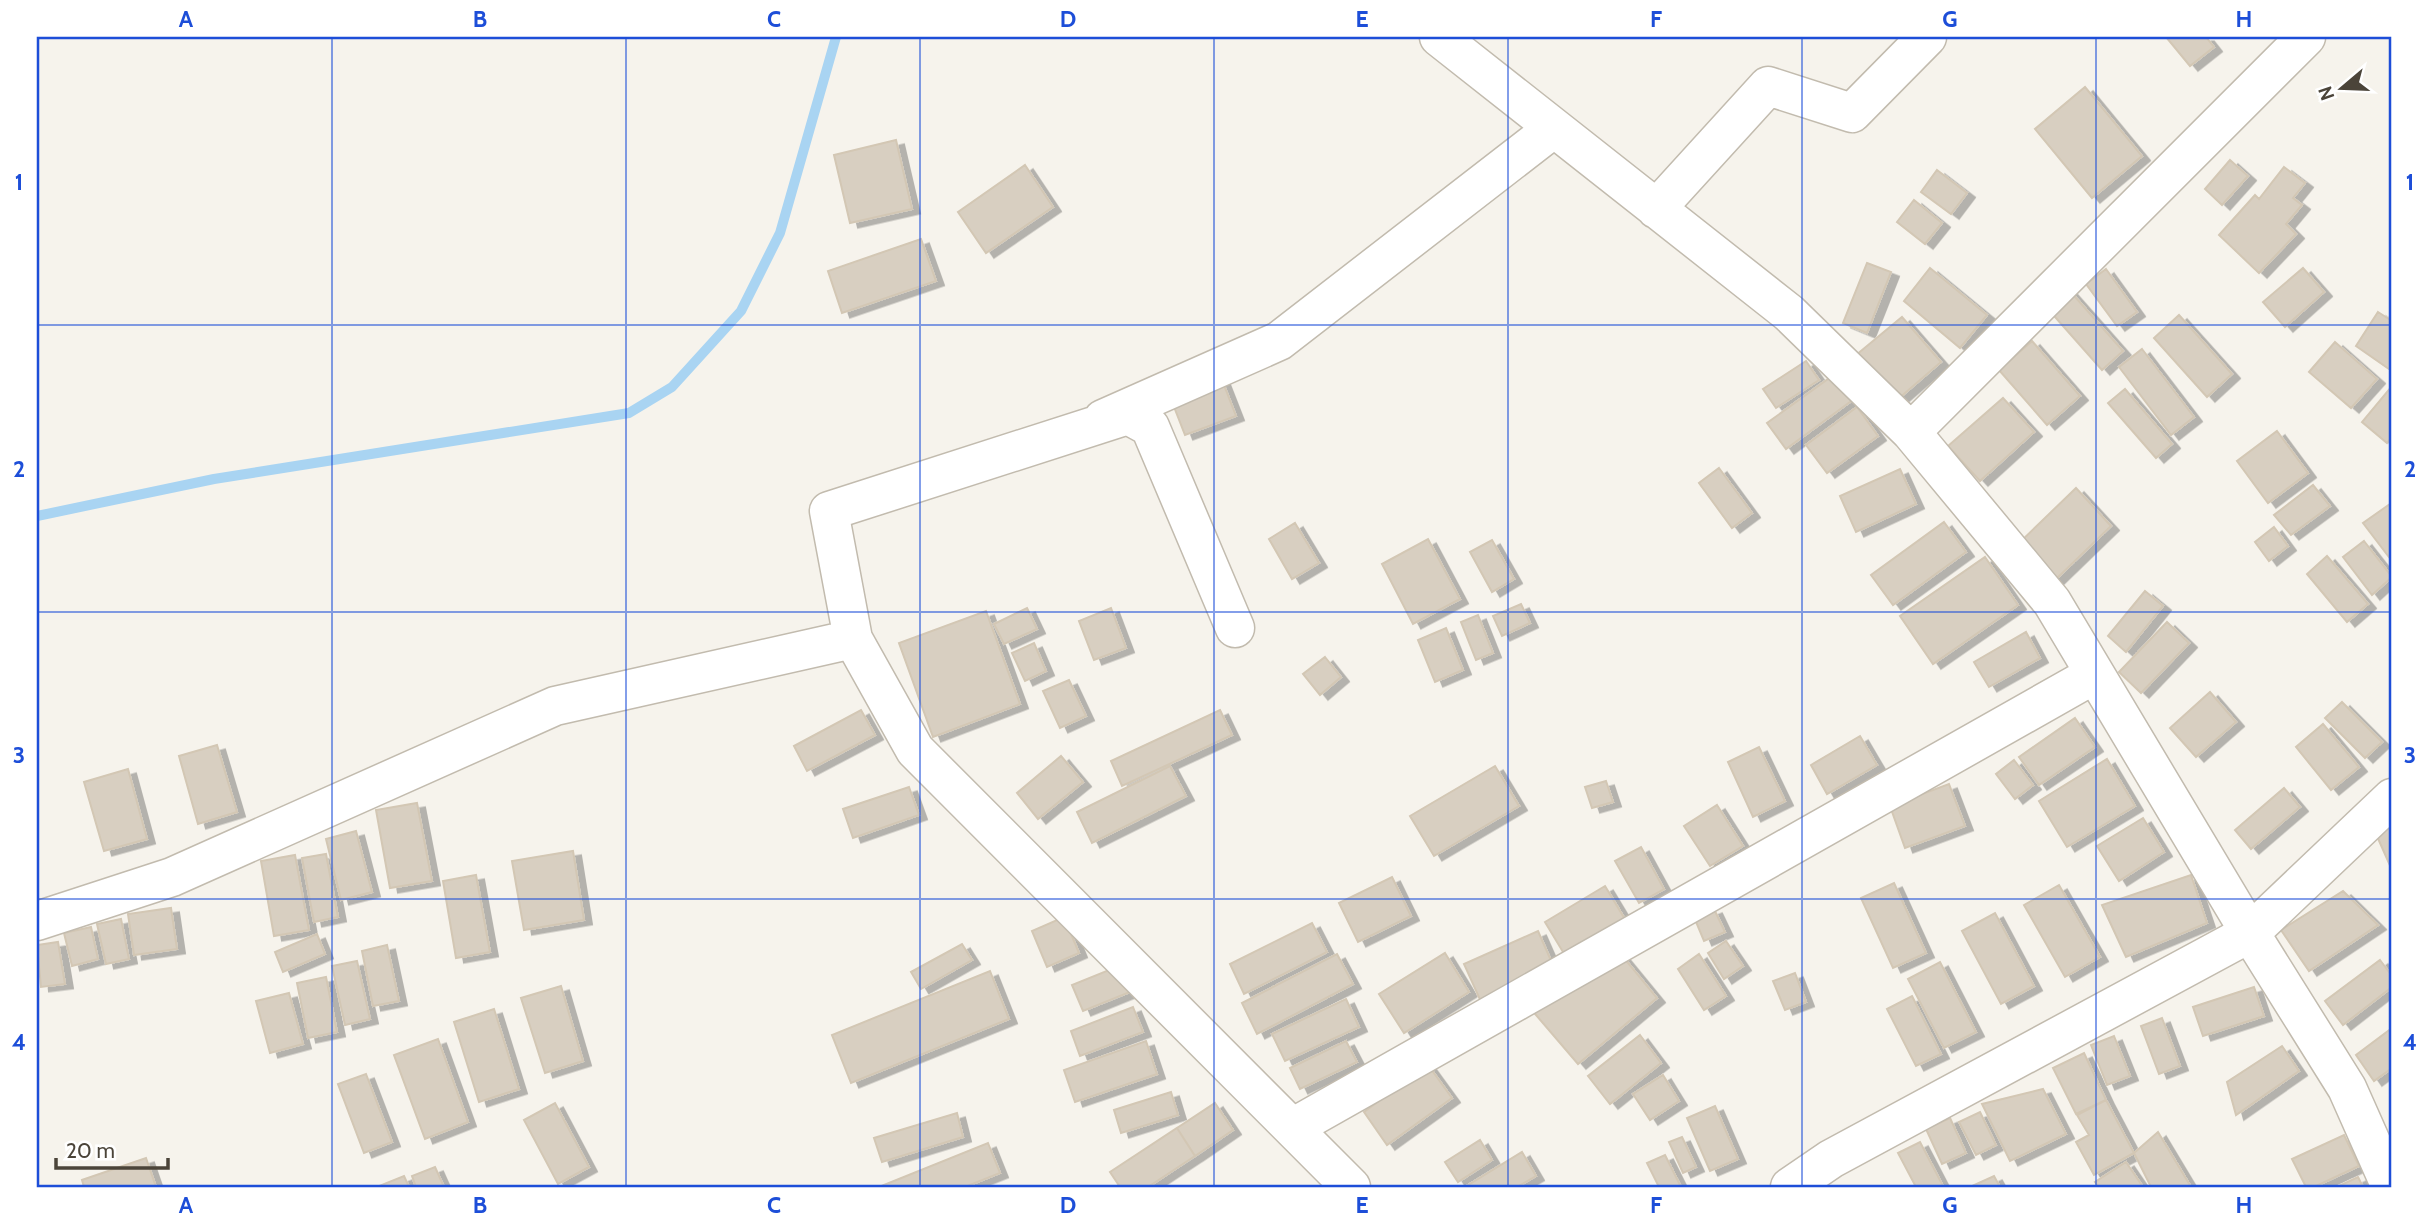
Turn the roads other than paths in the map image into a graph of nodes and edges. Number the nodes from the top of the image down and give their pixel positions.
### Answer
1 (1439, 37) edge
2 (1927, 37) edge
3 (2306, 37) edge
4 (1554, 128) junction
5 (1656, 209) junction
6 (1078, 430) junction
7 (1911, 432) junction
8 (1234, 628) dead end
9 (853, 639) junction
10 (2095, 674) junction
11 (2392, 798) edge
12 (37, 921) edge
13 (2250, 933) junction
14 (1292, 1128) junction
15 (1351, 1187) edge
16 (1790, 1187) edge
17 (2391, 1187) edge

1 - 4 street
2 - 5 street
3 - 7 street
4 - 5 street
4 - 6 street
5 - 7 street
6 - 8 street
6 - 9 street
7 - 10 street
9 - 12 street
9 - 14 street
10 - 13 street
10 - 14 street
11 - 13 street
13 - 16 street
13 - 17 street
14 - 15 street

